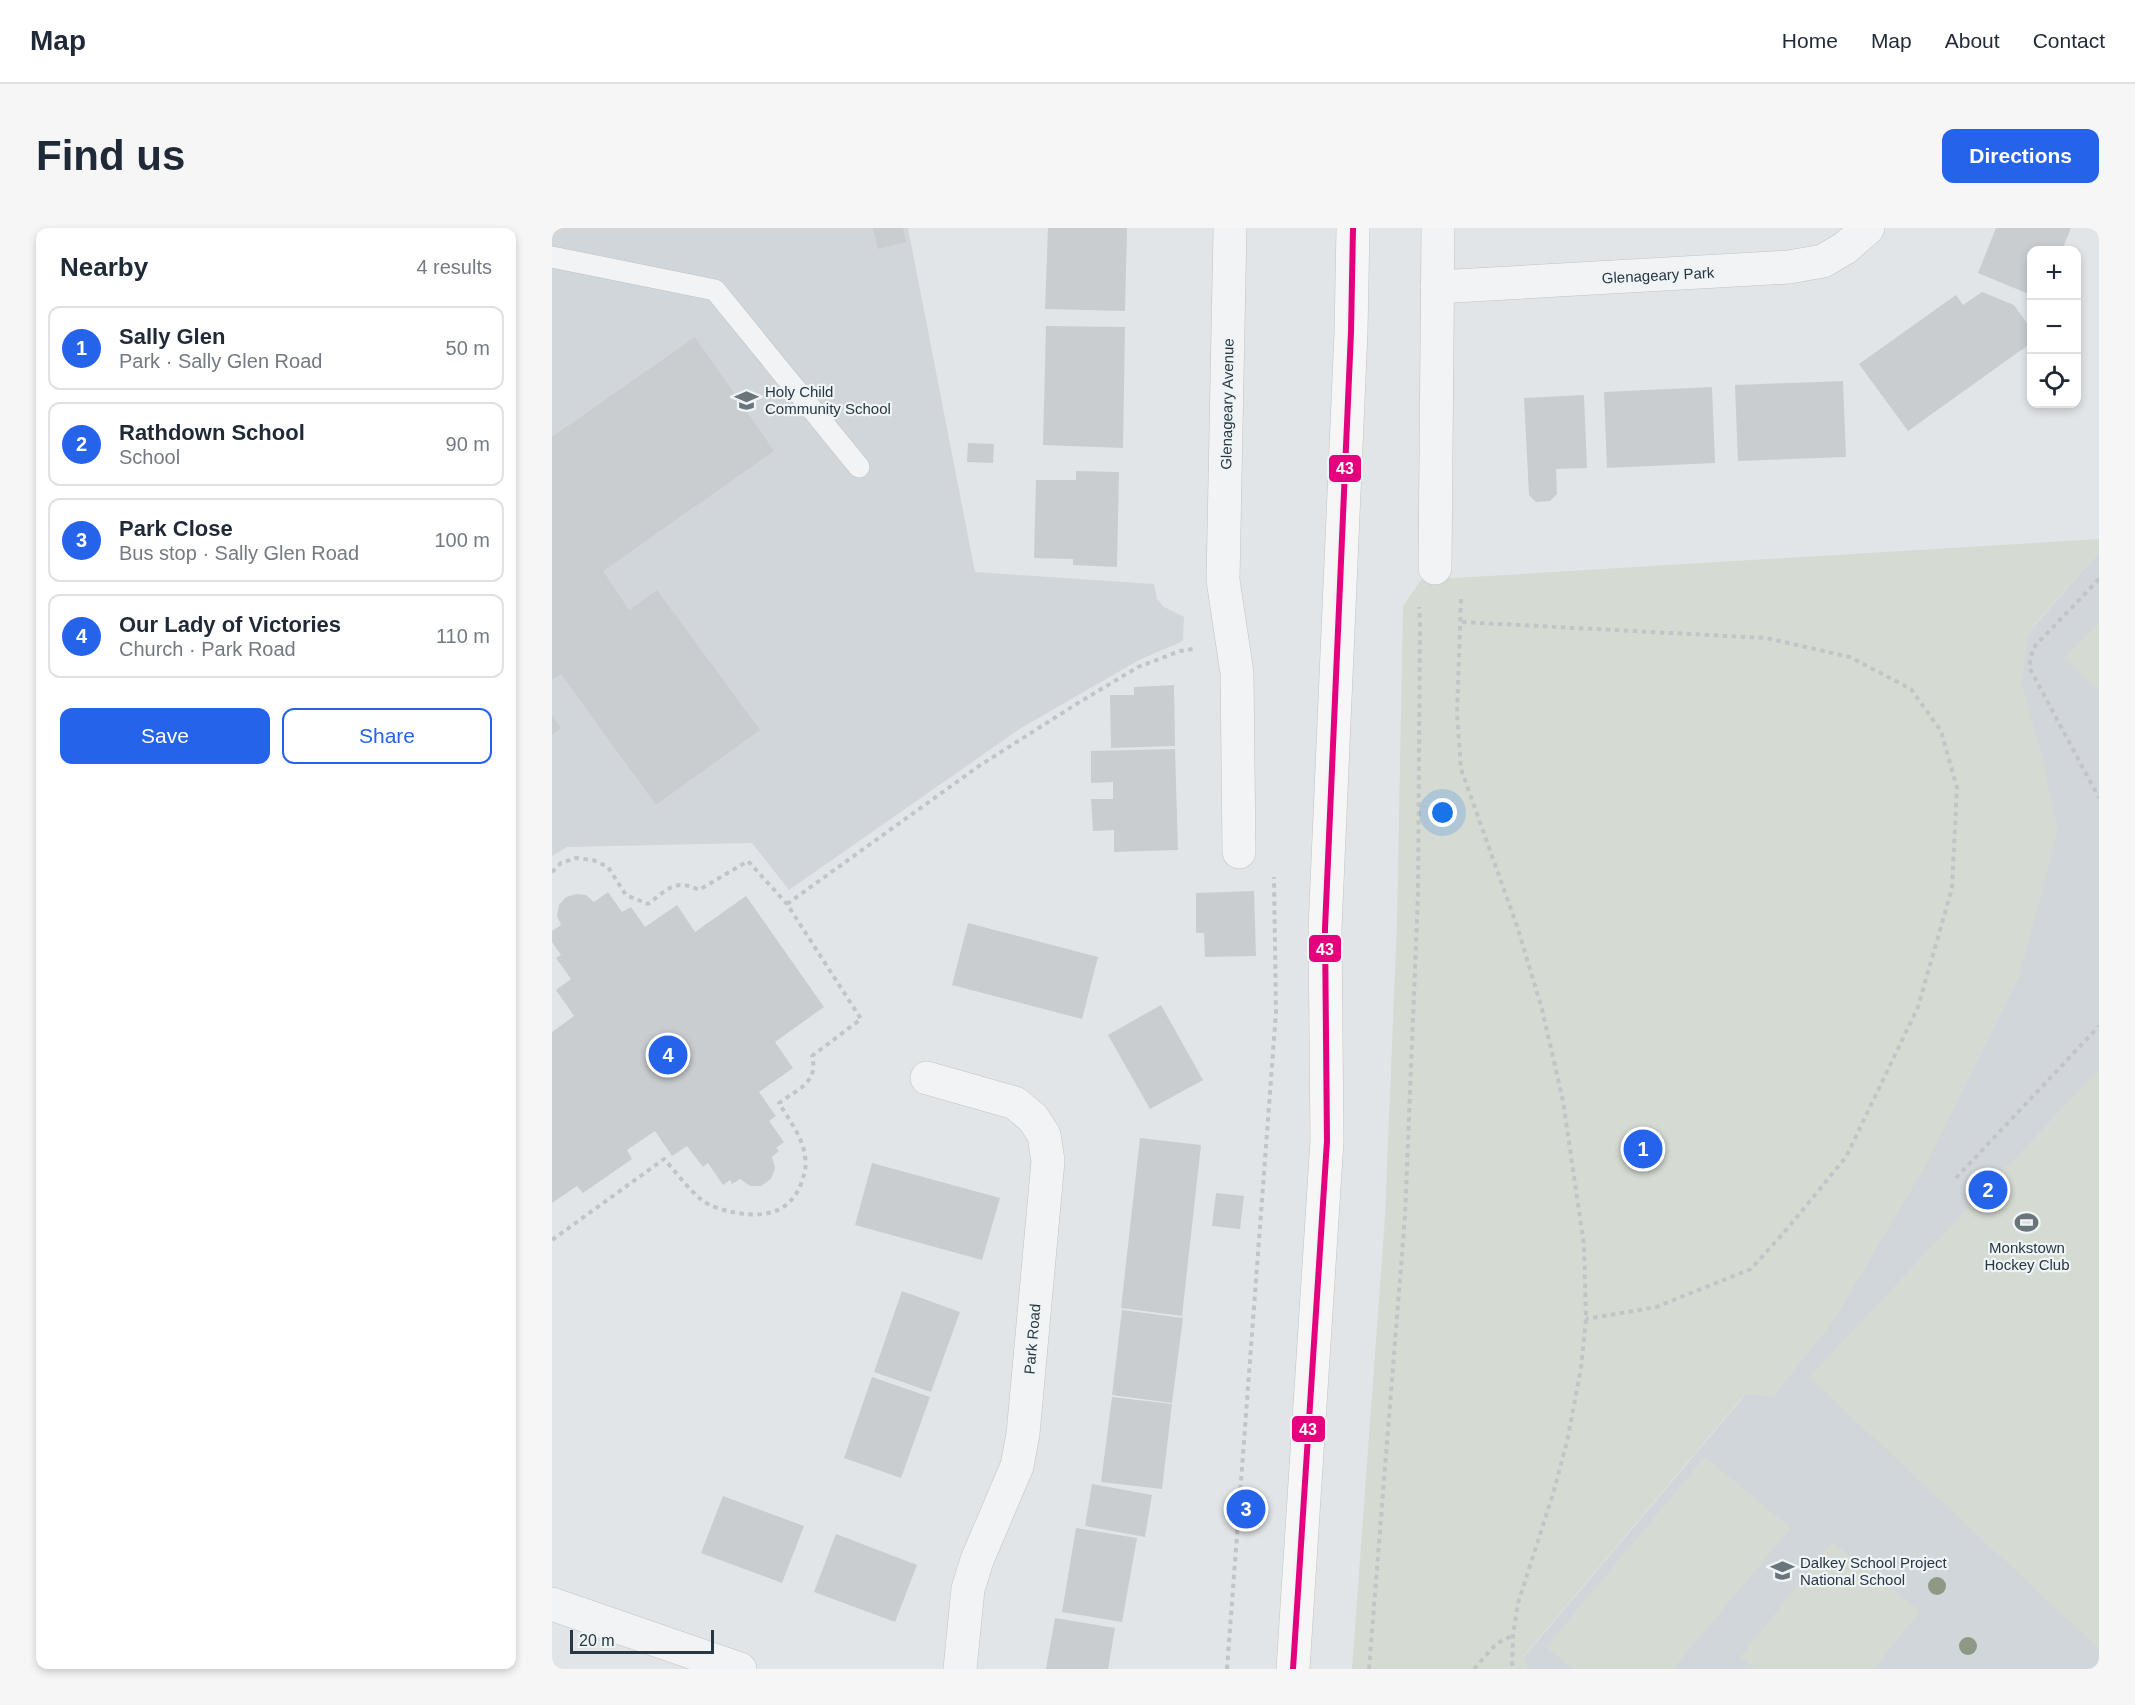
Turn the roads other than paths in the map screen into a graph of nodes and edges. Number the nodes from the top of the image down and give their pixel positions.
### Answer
1 (1230, 228) edge
2 (1353, 228) edge
3 (1438, 228) edge
4 (1868, 228) edge
5 (552, 257) edge
6 (1437, 287) junction
7 (859, 466) dead end
8 (1435, 568) road end
9 (1239, 852) dead end
10 (927, 1078) dead end
11 (552, 1604) edge
12 (740, 1669) edge
13 (960, 1669) edge
14 (1293, 1669) edge

1 - 9 street, Glenageary Avenue
2 - 14 main road
3 - 6 street
4 - 6 street, Glenageary Park
5 - 7 lane
6 - 8 street
10 - 13 street, Park Road
11 - 12 street

